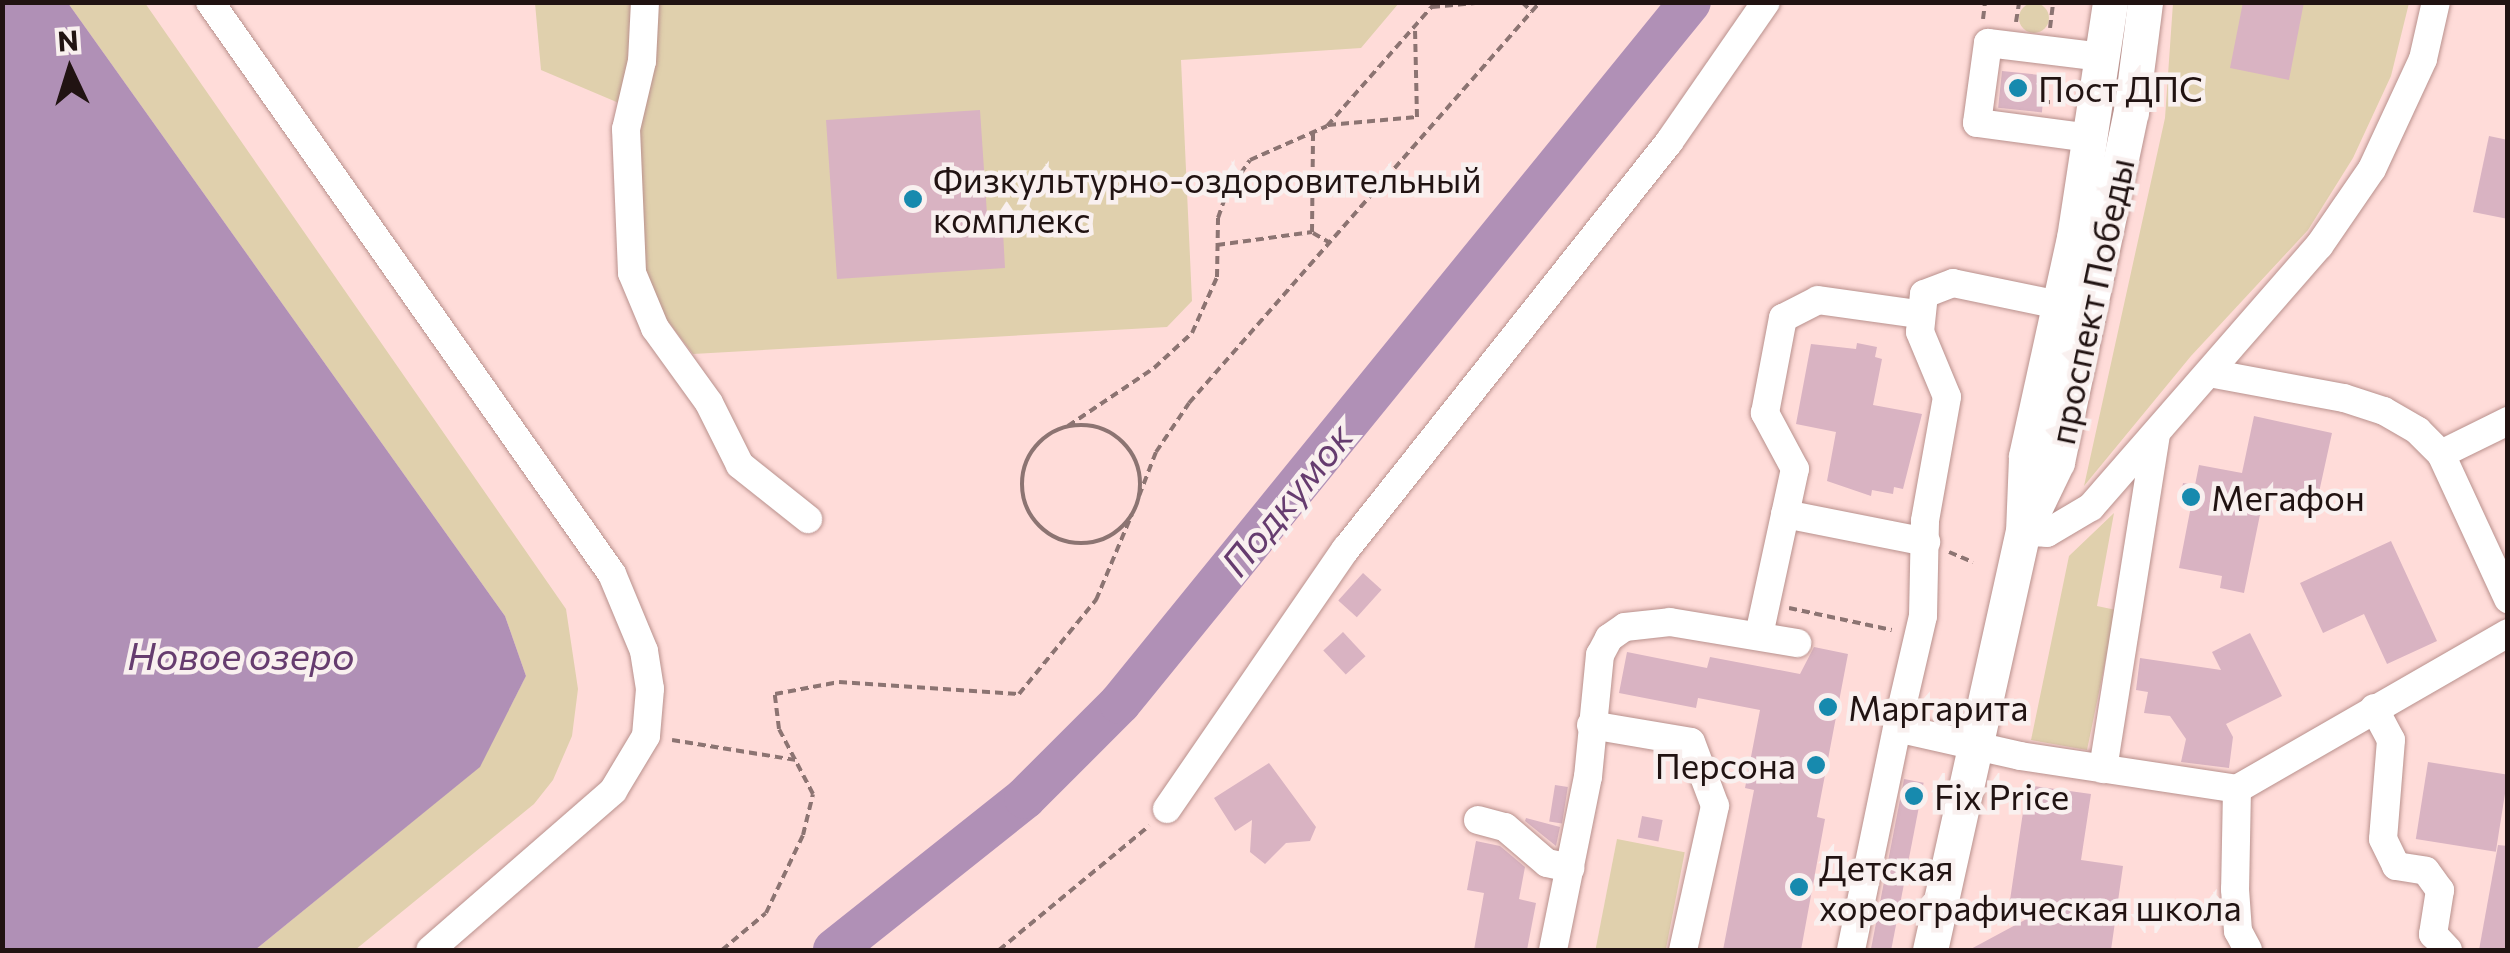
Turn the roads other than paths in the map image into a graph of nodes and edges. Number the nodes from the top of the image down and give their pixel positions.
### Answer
1 (210, 2) edge
2 (645, 2) edge
3 (1766, 2) edge
4 (2110, 2) edge
5 (2145, 2) edge
6 (2436, 2) edge
7 (2102, 57) junction
8 (2090, 138) junction
9 (2059, 304) junction
10 (1918, 314) junction
11 (2208, 373) junction
12 (2508, 421) edge
13 (2156, 432) junction
14 (2441, 454) junction
15 (1785, 514) junction
16 (808, 519) dead end
17 (2023, 532) junction
18 (1926, 542) junction
19 (2508, 599) edge
20 (2508, 633) edge
21 (1759, 635) junction
22 (1797, 643) dead end
23 (2374, 708) junction
24 (1591, 725) junction
25 (1897, 728) junction
26 (1975, 746) junction
27 (2103, 769) junction
28 (2237, 789) junction
29 (1167, 809) road end
30 (1478, 820) dead end
31 (1570, 868) junction
32 (430, 950) edge
33 (1553, 950) edge
34 (1682, 950) edge
35 (1851, 950) edge
36 (1930, 950) edge
37 (2248, 950) edge
38 (2448, 950) edge

1 - 32 street
2 - 16 street
3 - 29 street
4 - 7 main road, проспект Победы
5 - 17 main road, проспект Победы
6 - 11 street
7 - 8 main road, проспект Победы
7 - 8 street
8 - 9 main road, проспект Победы
9 - 10 street
9 - 17 main road, проспект Победы
10 - 15 street
10 - 18 street
11 - 13 street
11 - 14 street
12 - 14 street
13 - 17 street
13 - 27 street
14 - 19 street
15 - 18 street
15 - 21 street
17 - 26 main road, проспект Победы
18 - 25 street
20 - 23 street
21 - 22 street
21 - 24 street
23 - 28 street
23 - 38 street
24 - 31 street
24 - 34 street
25 - 26 street
25 - 35 street
26 - 27 street
26 - 36 main road, проспект Победы
27 - 28 street
28 - 37 street
30 - 31 street
31 - 33 street

